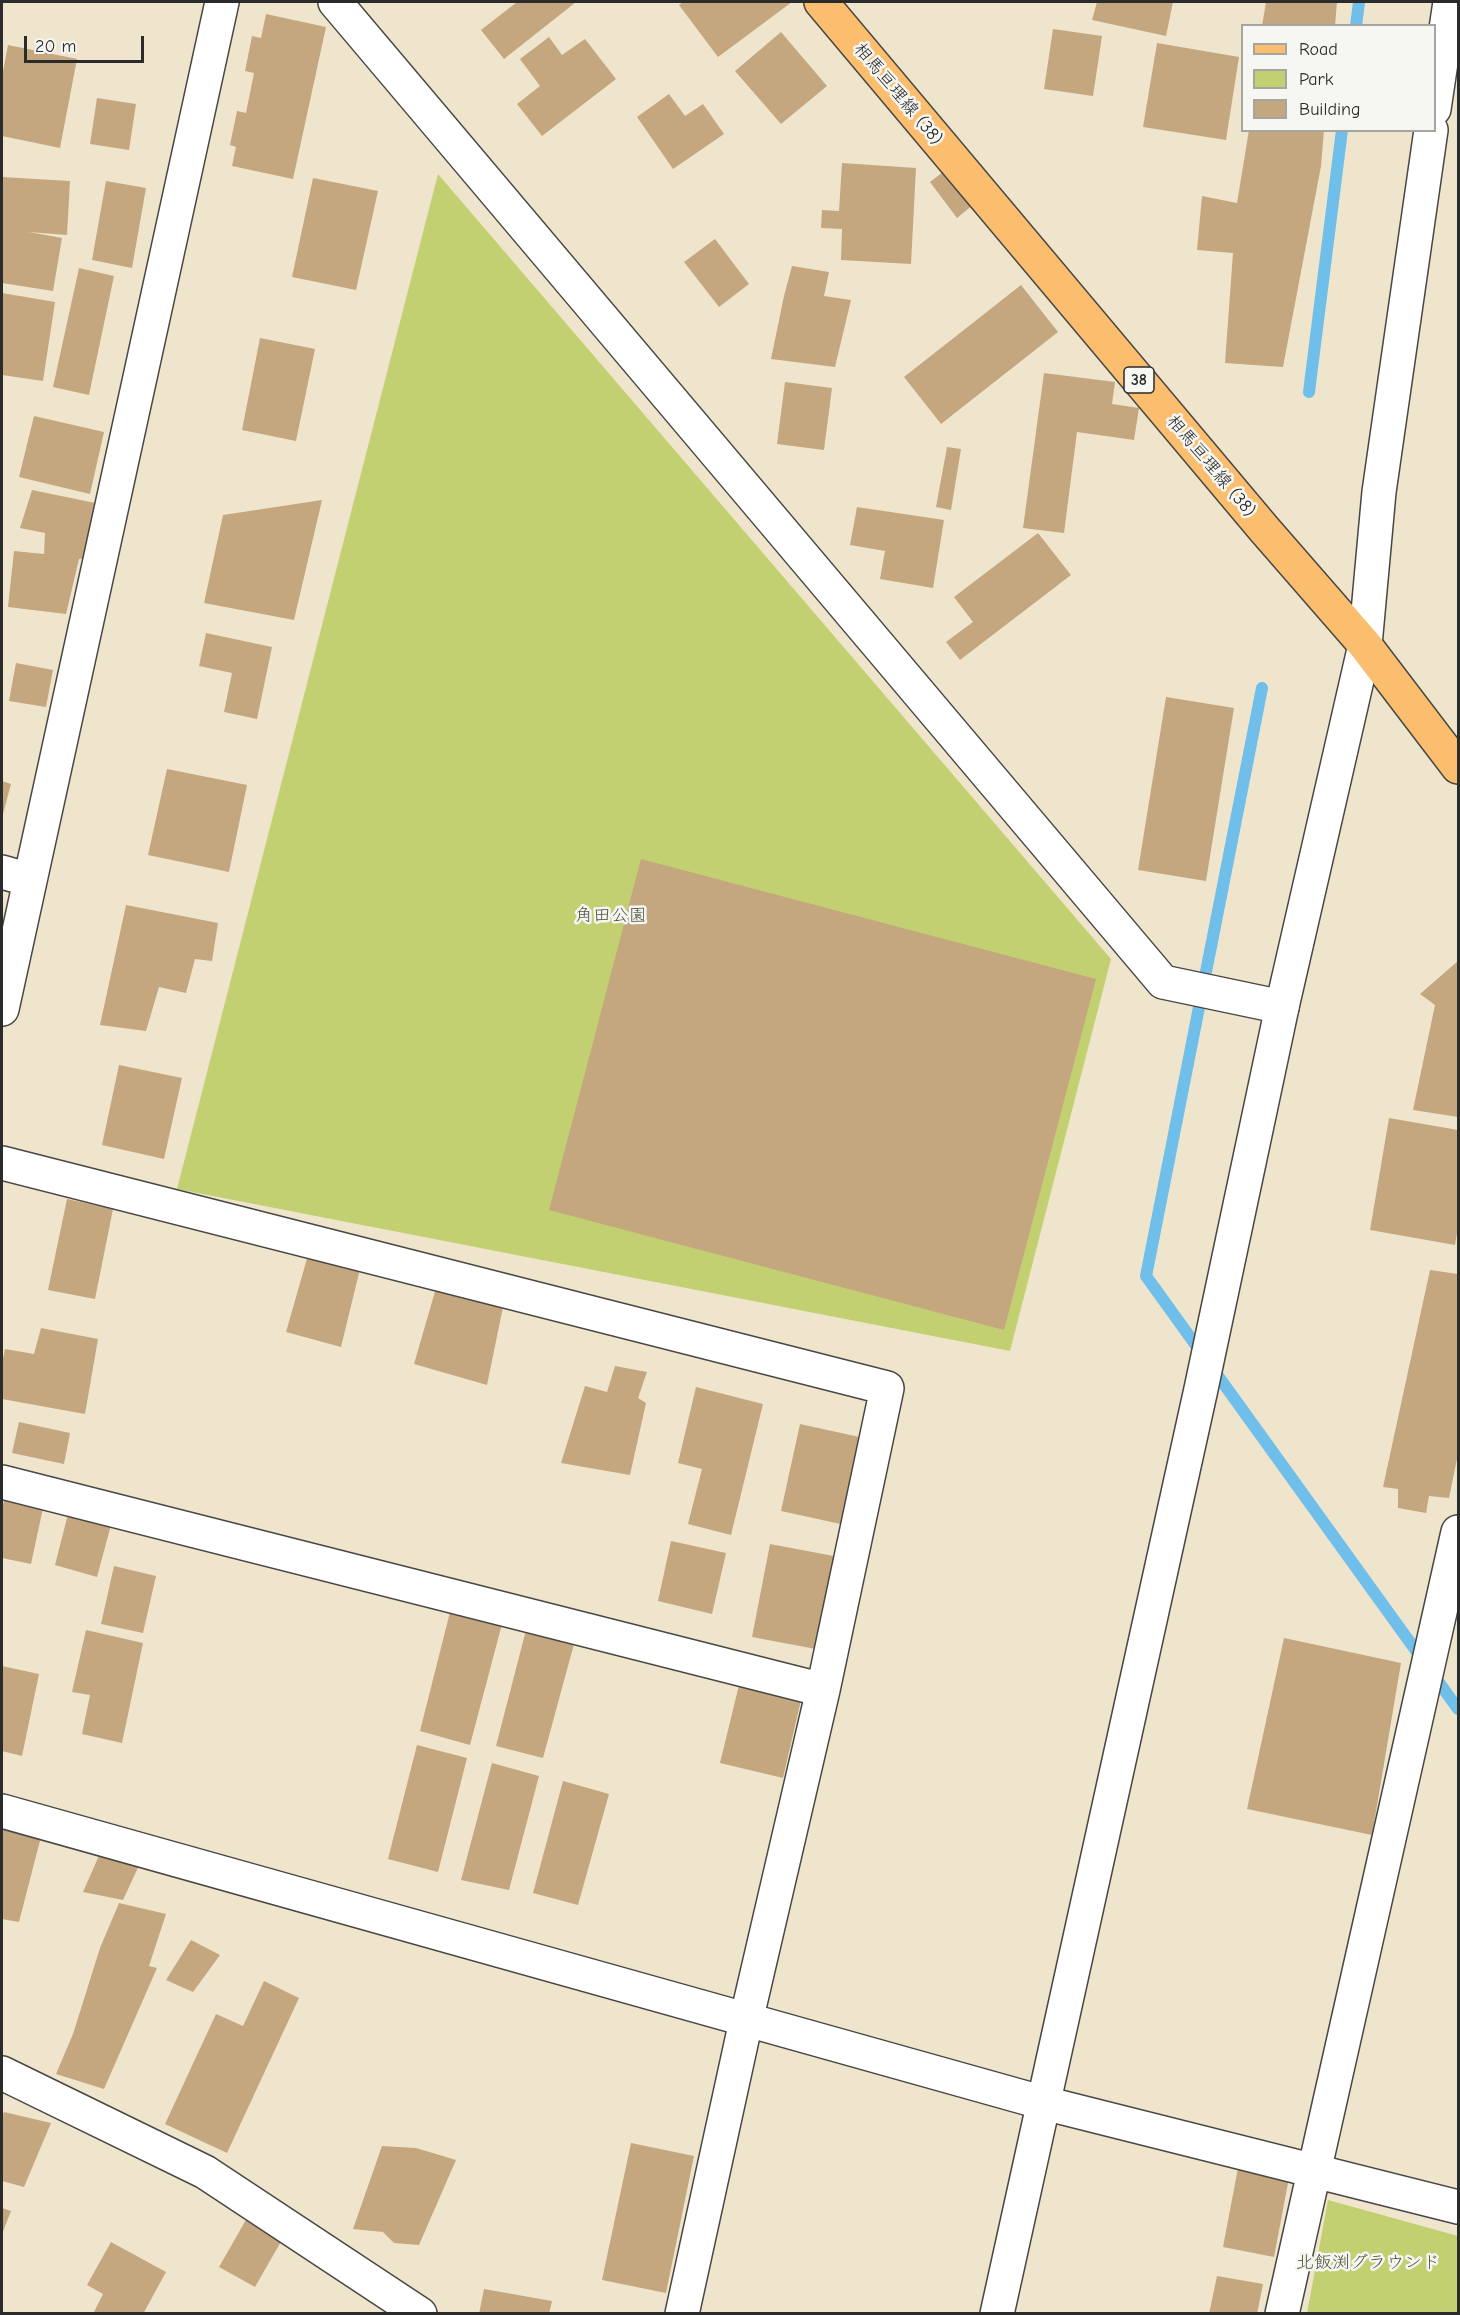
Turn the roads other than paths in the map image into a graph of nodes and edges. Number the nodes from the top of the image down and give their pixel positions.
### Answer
1 (222, 2) edge
2 (335, 2) edge
3 (821, 2) edge
4 (1450, 2) edge
5 (1436, 96) edge
6 (1431, 132) edge
7 (1365, 645) junction
8 (1458, 767) edge
9 (16, 876) edge
10 (1282, 1007) junction
11 (2, 1008) edge
12 (2, 1163) edge
13 (2, 1482) edge
14 (1458, 1532) edge
15 (823, 1690) junction
16 (2, 1811) edge
17 (746, 2021) junction
18 (2, 2073) edge
19 (1044, 2103) junction
20 (1313, 2169) junction
21 (1458, 2207) edge
22 (420, 2313) edge
23 (682, 2313) edge
24 (997, 2313) edge
25 (1282, 2313) edge

1 - 9 street
2 - 10 street
3 - 7 main road, 相馬亘理線 (38) / 38
4 - 5 street
6 - 7 street
7 - 8 main road, 相馬亘理線 (38) / 38
7 - 10 street
9 - 11 street
10 - 19 street
12 - 15 street
13 - 15 street
14 - 20 street
15 - 17 street
16 - 17 street
17 - 19 street
17 - 23 street
18 - 22 street
19 - 20 street
19 - 24 street
20 - 21 street
20 - 25 street

